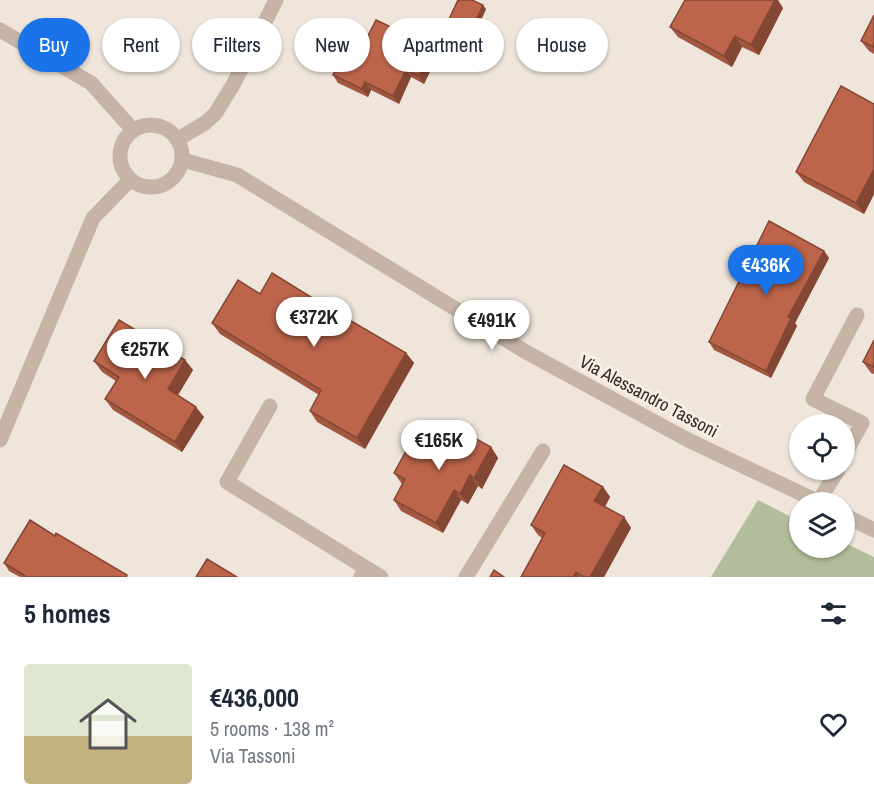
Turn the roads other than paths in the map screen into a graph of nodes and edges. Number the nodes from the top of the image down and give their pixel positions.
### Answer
1 (276, 0) edge
2 (0, 30) edge
3 (133, 130) junction
4 (178, 139) junction
5 (183, 160) junction
6 (130, 180) junction
7 (857, 315) dead end
8 (270, 406) dead end
9 (868, 426) edge
10 (0, 440) edge
11 (855, 442) edge
12 (543, 451) dead end
13 (798, 492) edge
14 (855, 520) edge
15 (874, 530) edge
16 (363, 572) edge
17 (381, 577) edge
18 (466, 577) edge

1 - 4 street
2 - 3 street
3 - 4 street
3 - 6 street
4 - 5 street
5 - 6 street
5 - 13 street, Via Alessandro Tassoni
6 - 10 street
7 - 9 street
8 - 16 street
9 - 11 street
12 - 18 street
14 - 15 street
16 - 17 street

